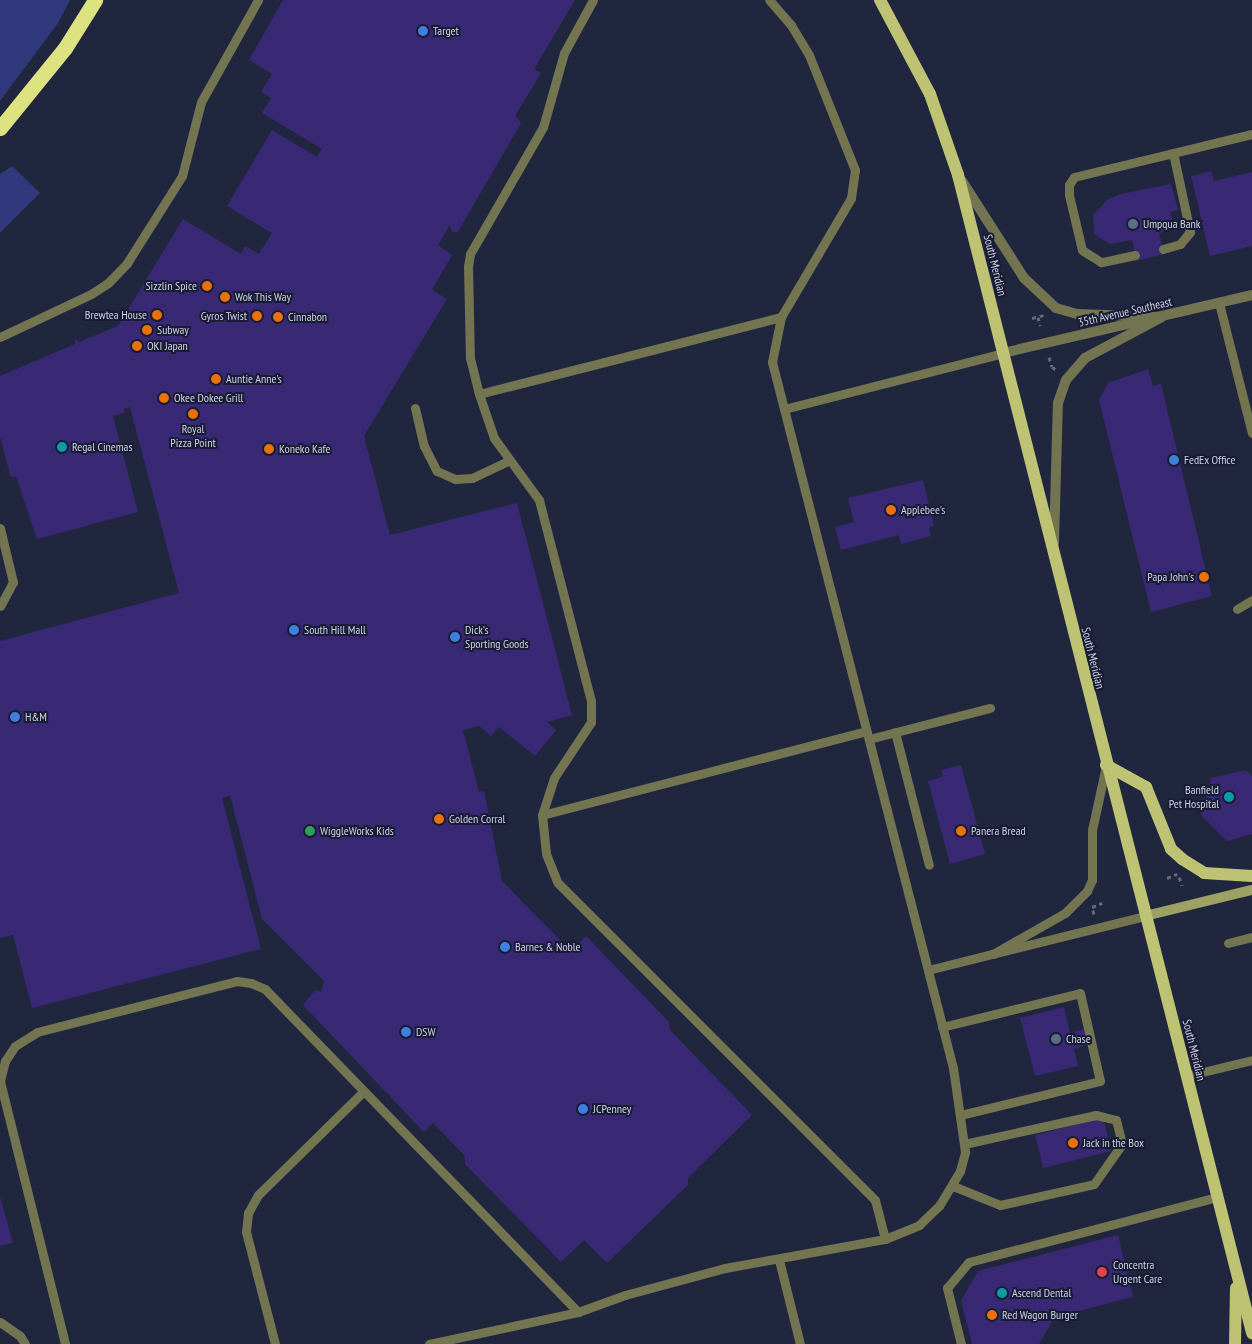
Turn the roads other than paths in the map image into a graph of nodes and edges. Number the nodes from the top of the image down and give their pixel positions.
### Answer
1 (95, 0) edge
2 (258, 0) edge
3 (593, 0) edge
4 (769, 0) edge
5 (880, 0) edge
6 (0, 128) edge
7 (1252, 134) edge
8 (1173, 153) junction
9 (958, 176) junction
10 (1163, 249) dead end
11 (1136, 255) dead end
12 (1252, 295) edge
13 (1219, 303) junction
14 (781, 317) junction
15 (1162, 317) junction
16 (0, 337) edge
17 (1003, 353) junction
18 (479, 394) junction
19 (415, 408) dead end
20 (784, 409) junction
21 (1252, 433) edge
22 (510, 460) junction
23 (0, 528) edge
24 (1054, 554) junction
25 (1252, 600) edge
26 (0, 606) edge
27 (1237, 609) dead end
28 (990, 708) dead end
29 (894, 732) junction
30 (867, 735) junction
31 (1106, 766) junction
32 (542, 815) junction
33 (928, 865) dead end
34 (1252, 876) edge
35 (1252, 890) edge
36 (1145, 916) junction
37 (1252, 937) edge
38 (1228, 943) dead end
39 (993, 954) junction
40 (928, 970) junction
41 (942, 1027) junction
42 (1252, 1060) edge
43 (1186, 1076) junction
44 (0, 1081) edge
45 (364, 1092) junction
46 (961, 1115) junction
47 (964, 1144) junction
48 (952, 1186) junction
49 (1217, 1197) junction
50 (885, 1239) junction
51 (779, 1260) junction
52 (1236, 1270) junction
53 (578, 1312) junction
54 (0, 1322) edge
55 (1252, 1333) edge
56 (25, 1344) edge
57 (65, 1344) edge
58 (274, 1344) edge
59 (429, 1344) edge
60 (800, 1344) edge
61 (961, 1344) edge
62 (1235, 1344) edge

1 - 6 highway
2 - 16 lane
3 - 18 lane
4 - 14 lane
5 - 9 main road, South Meridian
7 - 8 lane
8 - 10 lane
8 - 11 lane
9 - 15 street
9 - 17 main road, South Meridian
12 - 13 street, 35th Avenue Southeast
13 - 15 street, 35th Avenue Southeast
13 - 21 lane
14 - 18 lane
14 - 20 lane
15 - 17 street, 35th Avenue Southeast
15 - 24 street
17 - 20 lane
17 - 24 main road, South Meridian
18 - 22 lane
19 - 22 lane
20 - 30 lane
22 - 32 lane
23 - 26 lane
24 - 31 main road, South Meridian
25 - 27 lane
28 - 29 lane
29 - 30 lane
29 - 33 lane
30 - 32 lane
30 - 40 lane
31 - 34 main road
31 - 36 main road, South Meridian
31 - 39 lane
32 - 50 lane
35 - 36 main road
36 - 39 lane
36 - 43 main road, South Meridian
37 - 38 lane
39 - 40 lane
40 - 41 lane
41 - 46 lane
41 - 46 lane
42 - 43 lane
43 - 49 main road, South Meridian
44 - 45 lane
44 - 57 lane
45 - 53 lane
45 - 58 lane
46 - 47 lane
47 - 48 lane
47 - 48 lane
48 - 50 lane
49 - 52 main road, South Meridian
49 - 61 lane
50 - 51 lane
51 - 53 lane
51 - 60 lane
52 - 55 main road, South Meridian
52 - 62 main road
53 - 59 lane
54 - 56 lane

